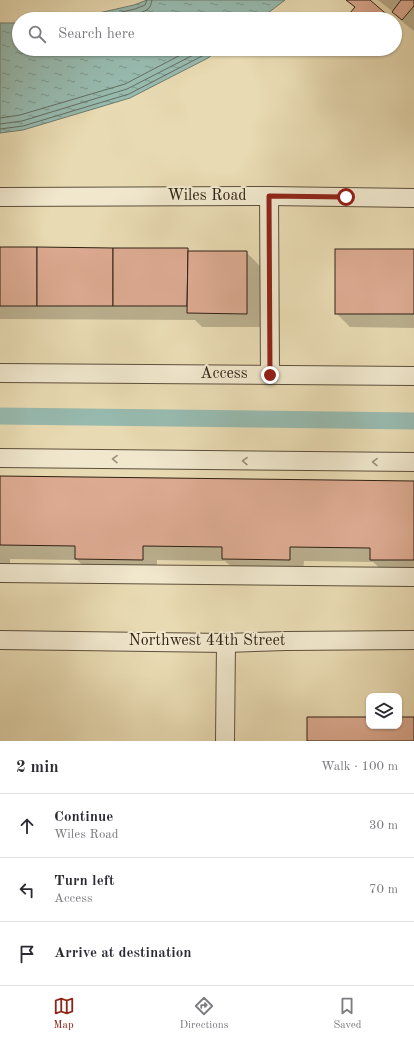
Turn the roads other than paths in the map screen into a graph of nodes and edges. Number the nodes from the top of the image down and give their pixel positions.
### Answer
1 (269, 196) junction
2 (0, 197) edge
3 (414, 198) edge
4 (0, 373) edge
5 (270, 375) junction
6 (414, 376) edge
7 (0, 458) edge
8 (414, 462) edge
9 (0, 573) edge
10 (414, 577) edge
11 (0, 640) edge
12 (414, 640) edge
13 (226, 643) junction
14 (225, 741) edge

1 - 2 street, Wiles Road
1 - 3 street, Wiles Road
1 - 5 street, Access
4 - 5 street, Access
5 - 6 street
8 -> 7 street
9 - 10 street
11 - 13 street, Northwest 44th Street
12 - 13 street, Northwest 44th Street
13 - 14 street

